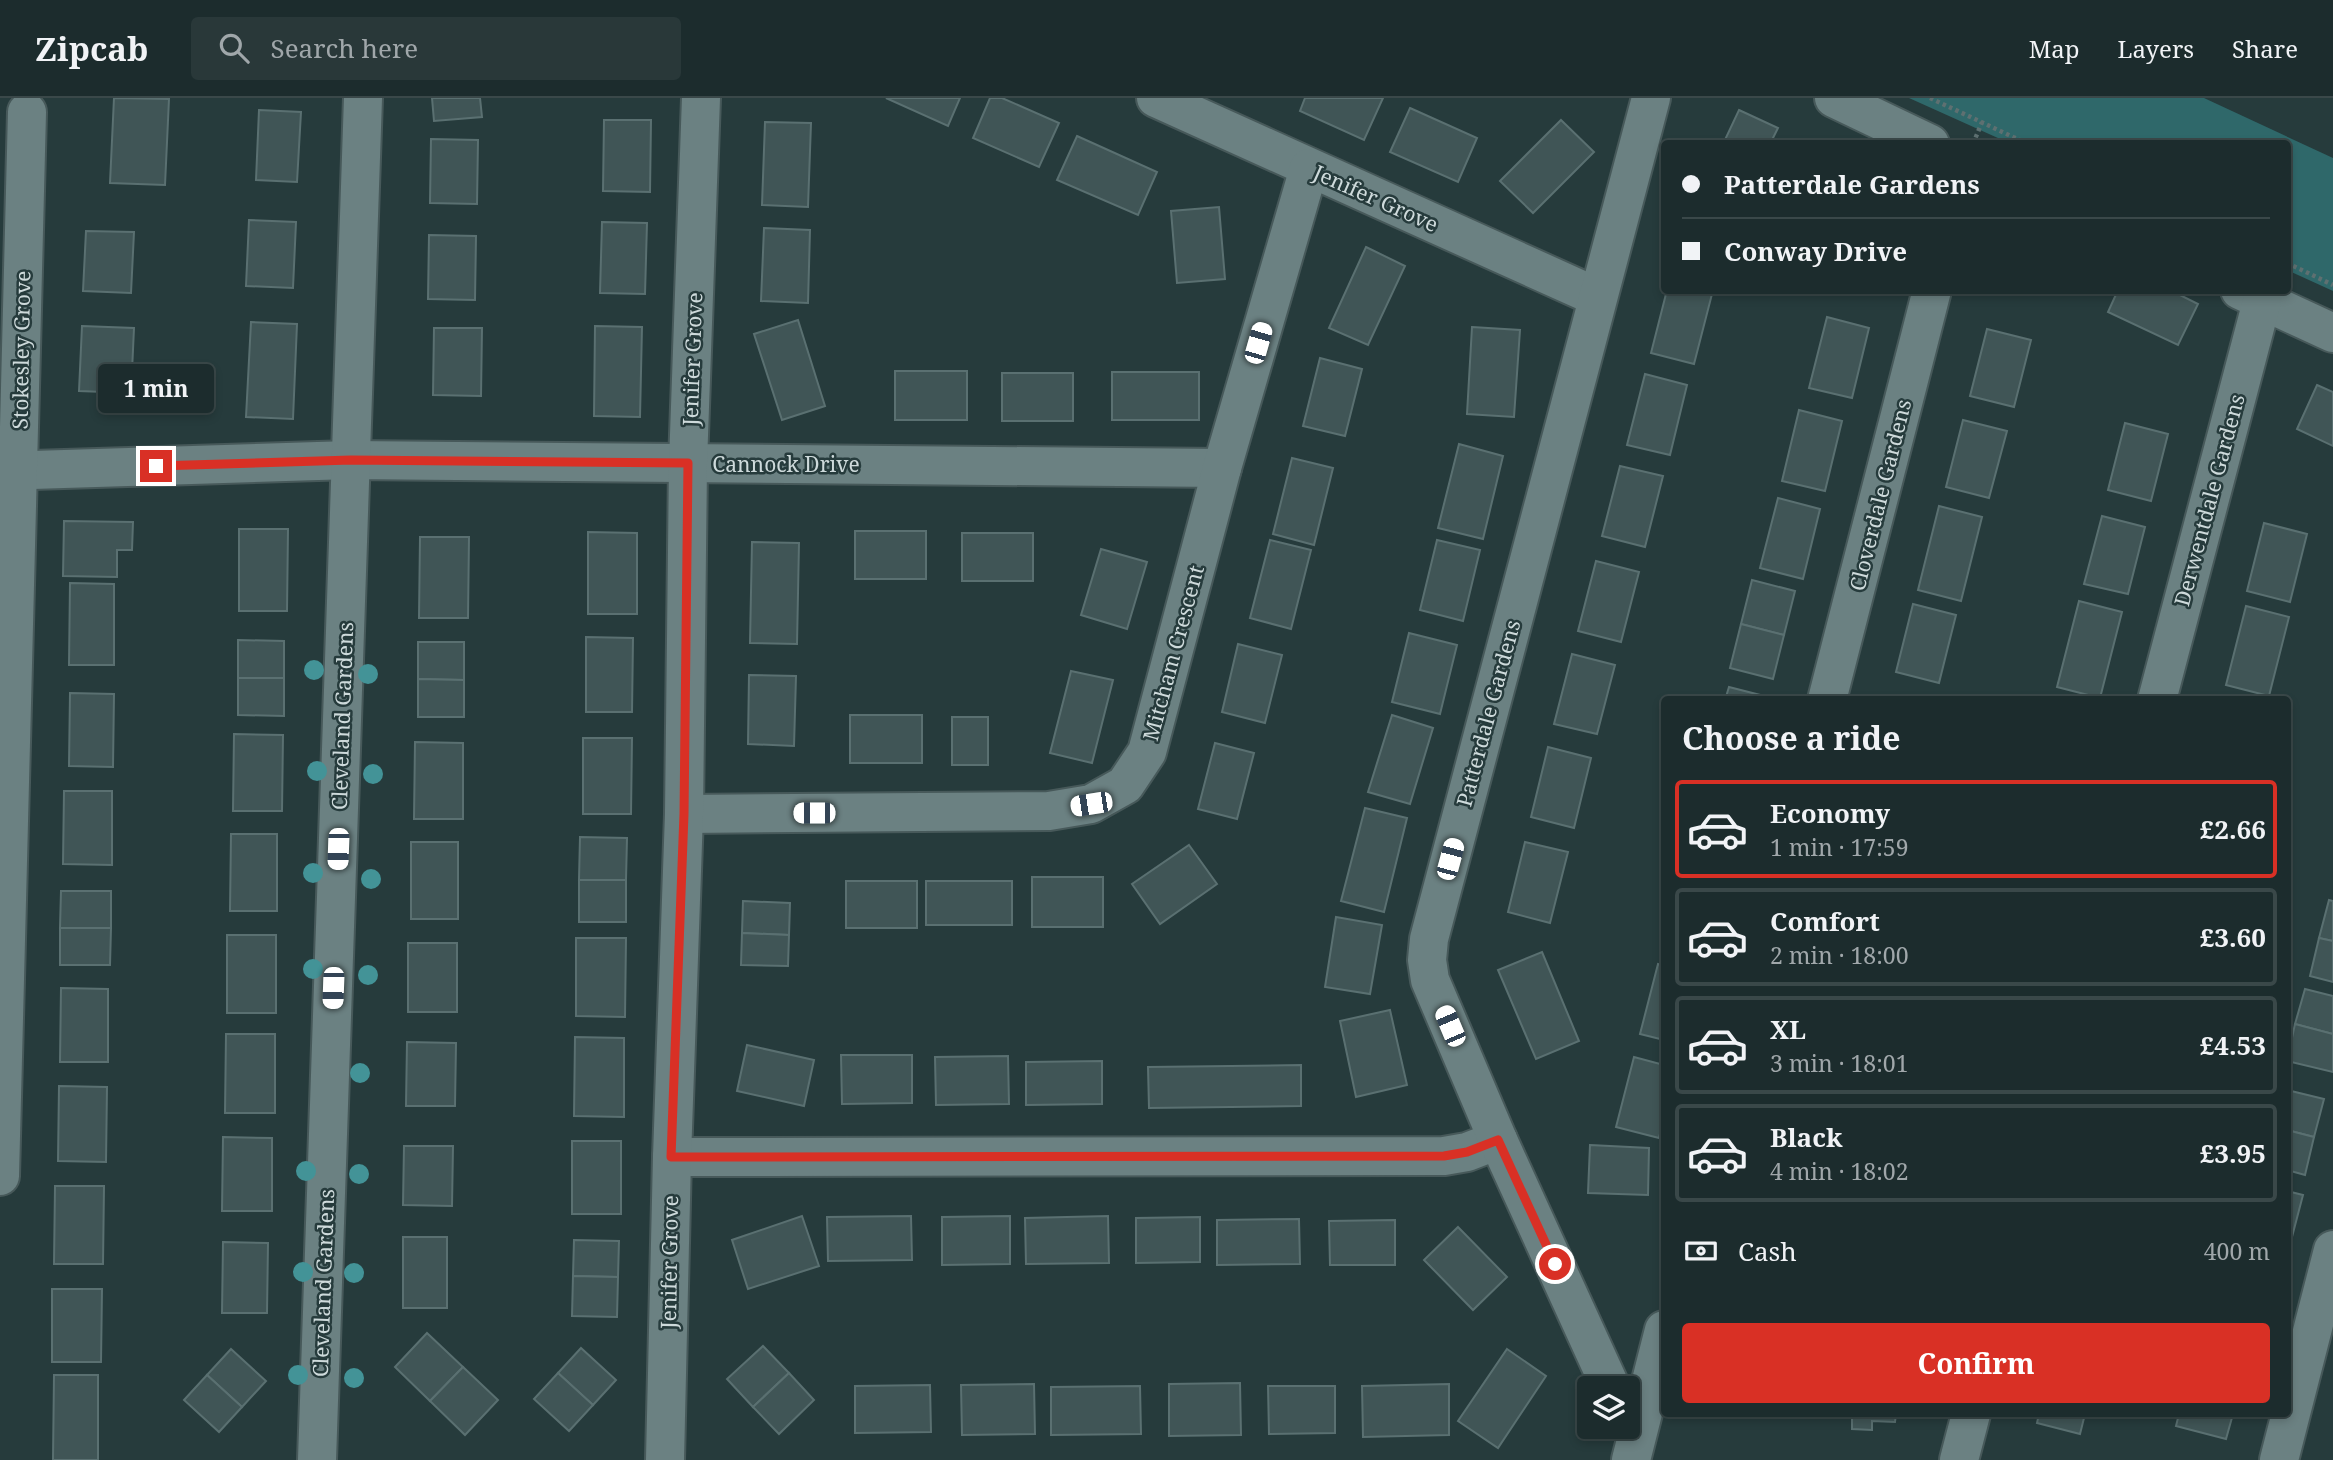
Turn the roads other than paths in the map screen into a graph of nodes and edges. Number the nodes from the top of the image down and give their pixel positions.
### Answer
1 (363, 98) edge
2 (701, 98) edge
3 (1156, 98) edge
4 (1651, 98) edge
5 (1834, 98) edge
6 (1215, 110) edge
7 (27, 112) dead end
8 (1922, 140) edge
9 (1309, 168) junction
10 (1932, 294) edge
11 (2251, 295) edge
12 (1597, 298) junction
13 (2333, 333) edge
14 (351, 460) junction
15 (688, 463) junction
16 (1222, 467) junction
17 (9, 471) edge
18 (1828, 696) edge
19 (2158, 696) edge
20 (684, 814) junction
21 (4, 857) edge
22 (1498, 1140) junction
23 (671, 1157) junction
24 (0, 1176) edge
25 (2333, 1251) edge
26 (1661, 1340) edge
27 (1606, 1376) edge
28 (2291, 1414) edge
29 (1969, 1417) edge
30 (2290, 1417) edge
31 (1631, 1441) edge
32 (317, 1460) edge
33 (665, 1460) edge
34 (1959, 1460) edge
35 (2279, 1460) edge

1 - 14 street, Cleveland Gardens
2 - 15 street, Jenifer Grove
3 - 6 street, Jenifer Grove
4 - 12 street, Patterdale Gardens
5 - 8 street
6 - 9 street, Jenifer Grove
7 - 17 street, Stokesley Grove
9 - 12 street, Jenifer Grove
9 - 16 street, Mitcham Crescent
10 - 18 street, Cloverdale Gardens
11 - 13 street
11 - 19 street, Derwentdale Gardens
12 - 22 street, Patterdale Gardens
14 - 15 street, Cannock Drive
14 - 17 street, Cannock Drive
14 - 32 street, Cleveland Gardens
15 - 16 street, Cannock Drive
15 - 20 street, Jenifer Grove
16 - 20 street, Mitcham Crescent
17 - 21 street, Stokesley Grove
20 - 23 street, Jenifer Grove
21 - 24 street, Stokesley Grove
22 - 23 street
22 - 27 street, Patterdale Gardens
23 - 33 street, Jenifer Grove
25 - 28 street
26 - 31 street
29 - 34 street
30 - 35 street

